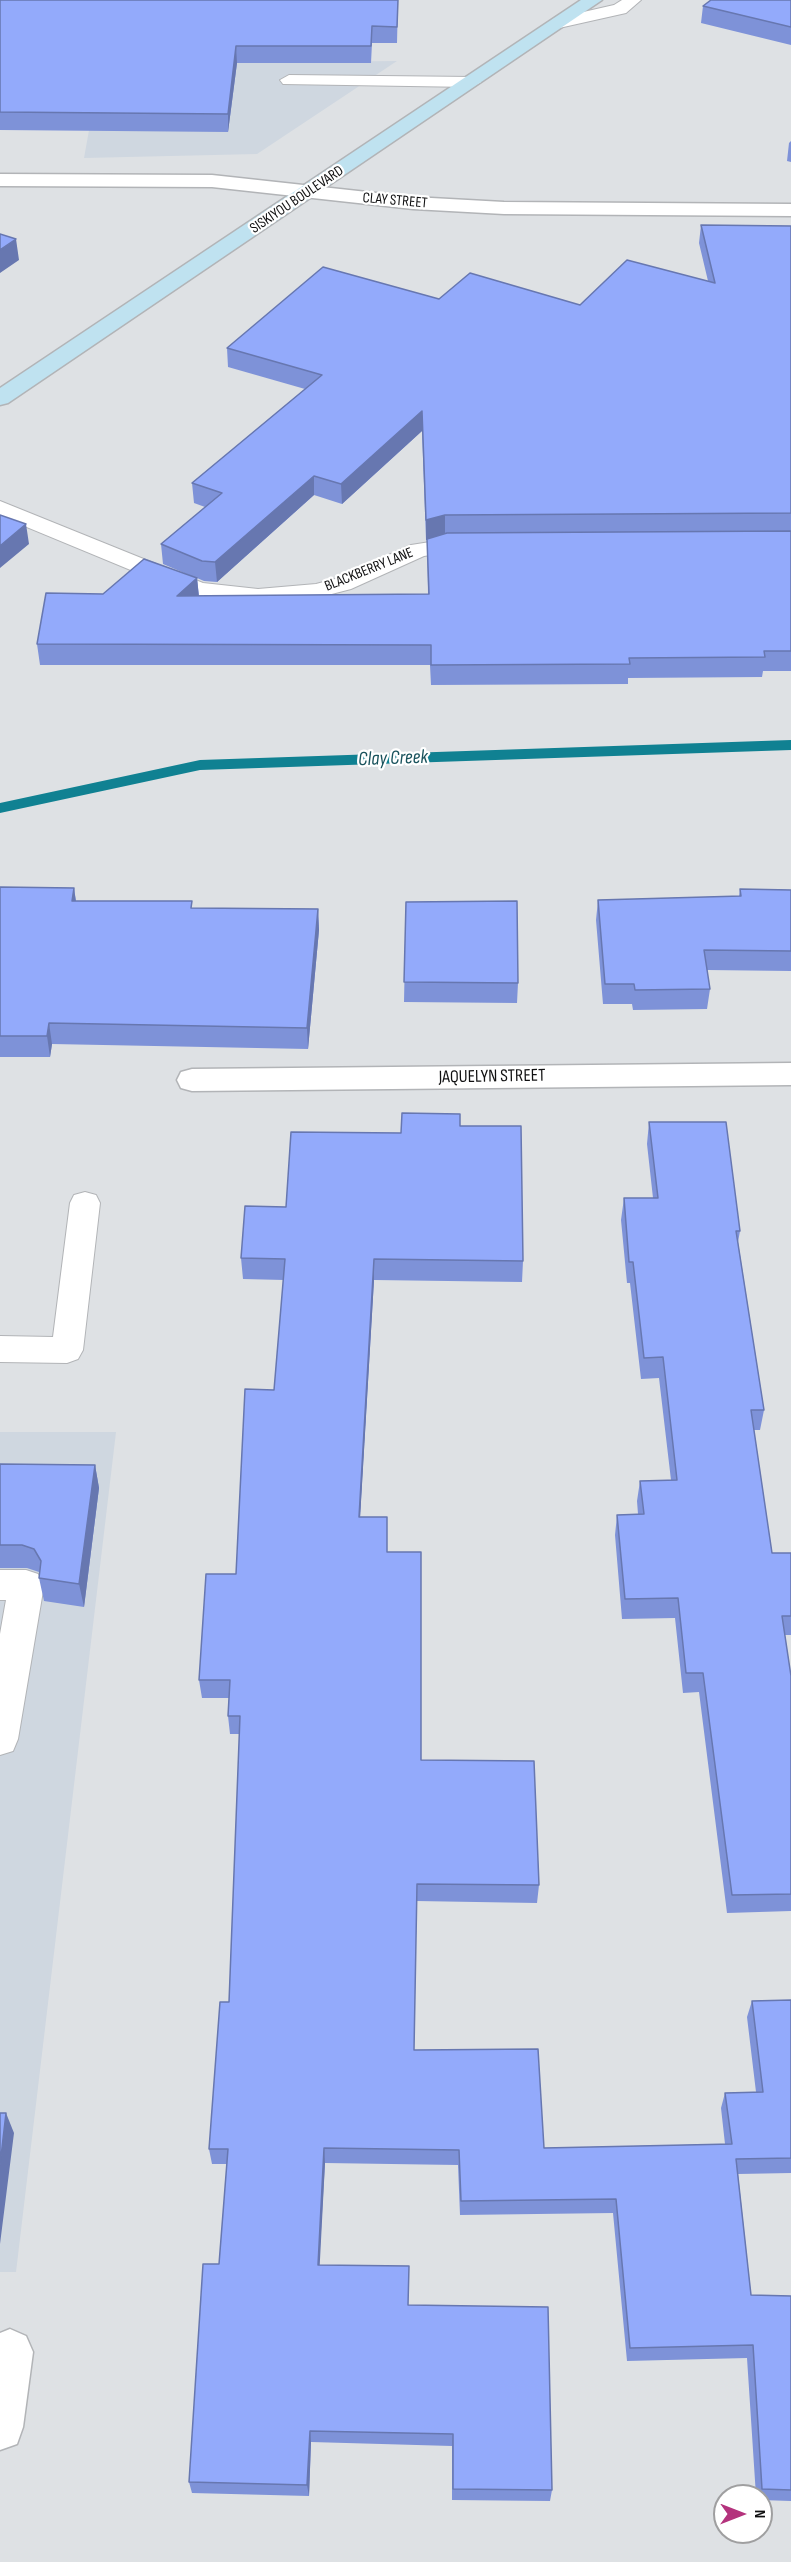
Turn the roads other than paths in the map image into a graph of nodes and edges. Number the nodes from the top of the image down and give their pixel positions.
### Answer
1 (593, 0) edge
2 (633, 0) edge
3 (559, 22) junction
4 (289, 80) dead end
5 (472, 82) junction
6 (0, 180) edge
7 (308, 192) junction
8 (791, 210) edge
9 (0, 398) edge
10 (0, 508) edge
11 (490, 542) edge
12 (791, 1074) edge
13 (192, 1080) dead end
14 (85, 1203) dead end
15 (0, 1349) edge
16 (0, 1585) edge
17 (0, 1739) edge
18 (10, 2352) dead end
19 (0, 2427) edge

1 - 3 main road, SISKIYOU BOULEVARD
2 - 3 lane
3 - 5 main road, SISKIYOU BOULEVARD
4 - 5 lane
5 - 7 main road, SISKIYOU BOULEVARD
6 - 7 street, CLAY STREET
7 - 8 street, CLAY STREET
7 - 9 main road, SISKIYOU BOULEVARD
10 - 11 lane, BLACKBERRY LANE
12 - 13 street, JAQUELYN STREET
14 - 15 lane
16 - 17 lane
18 - 19 street

